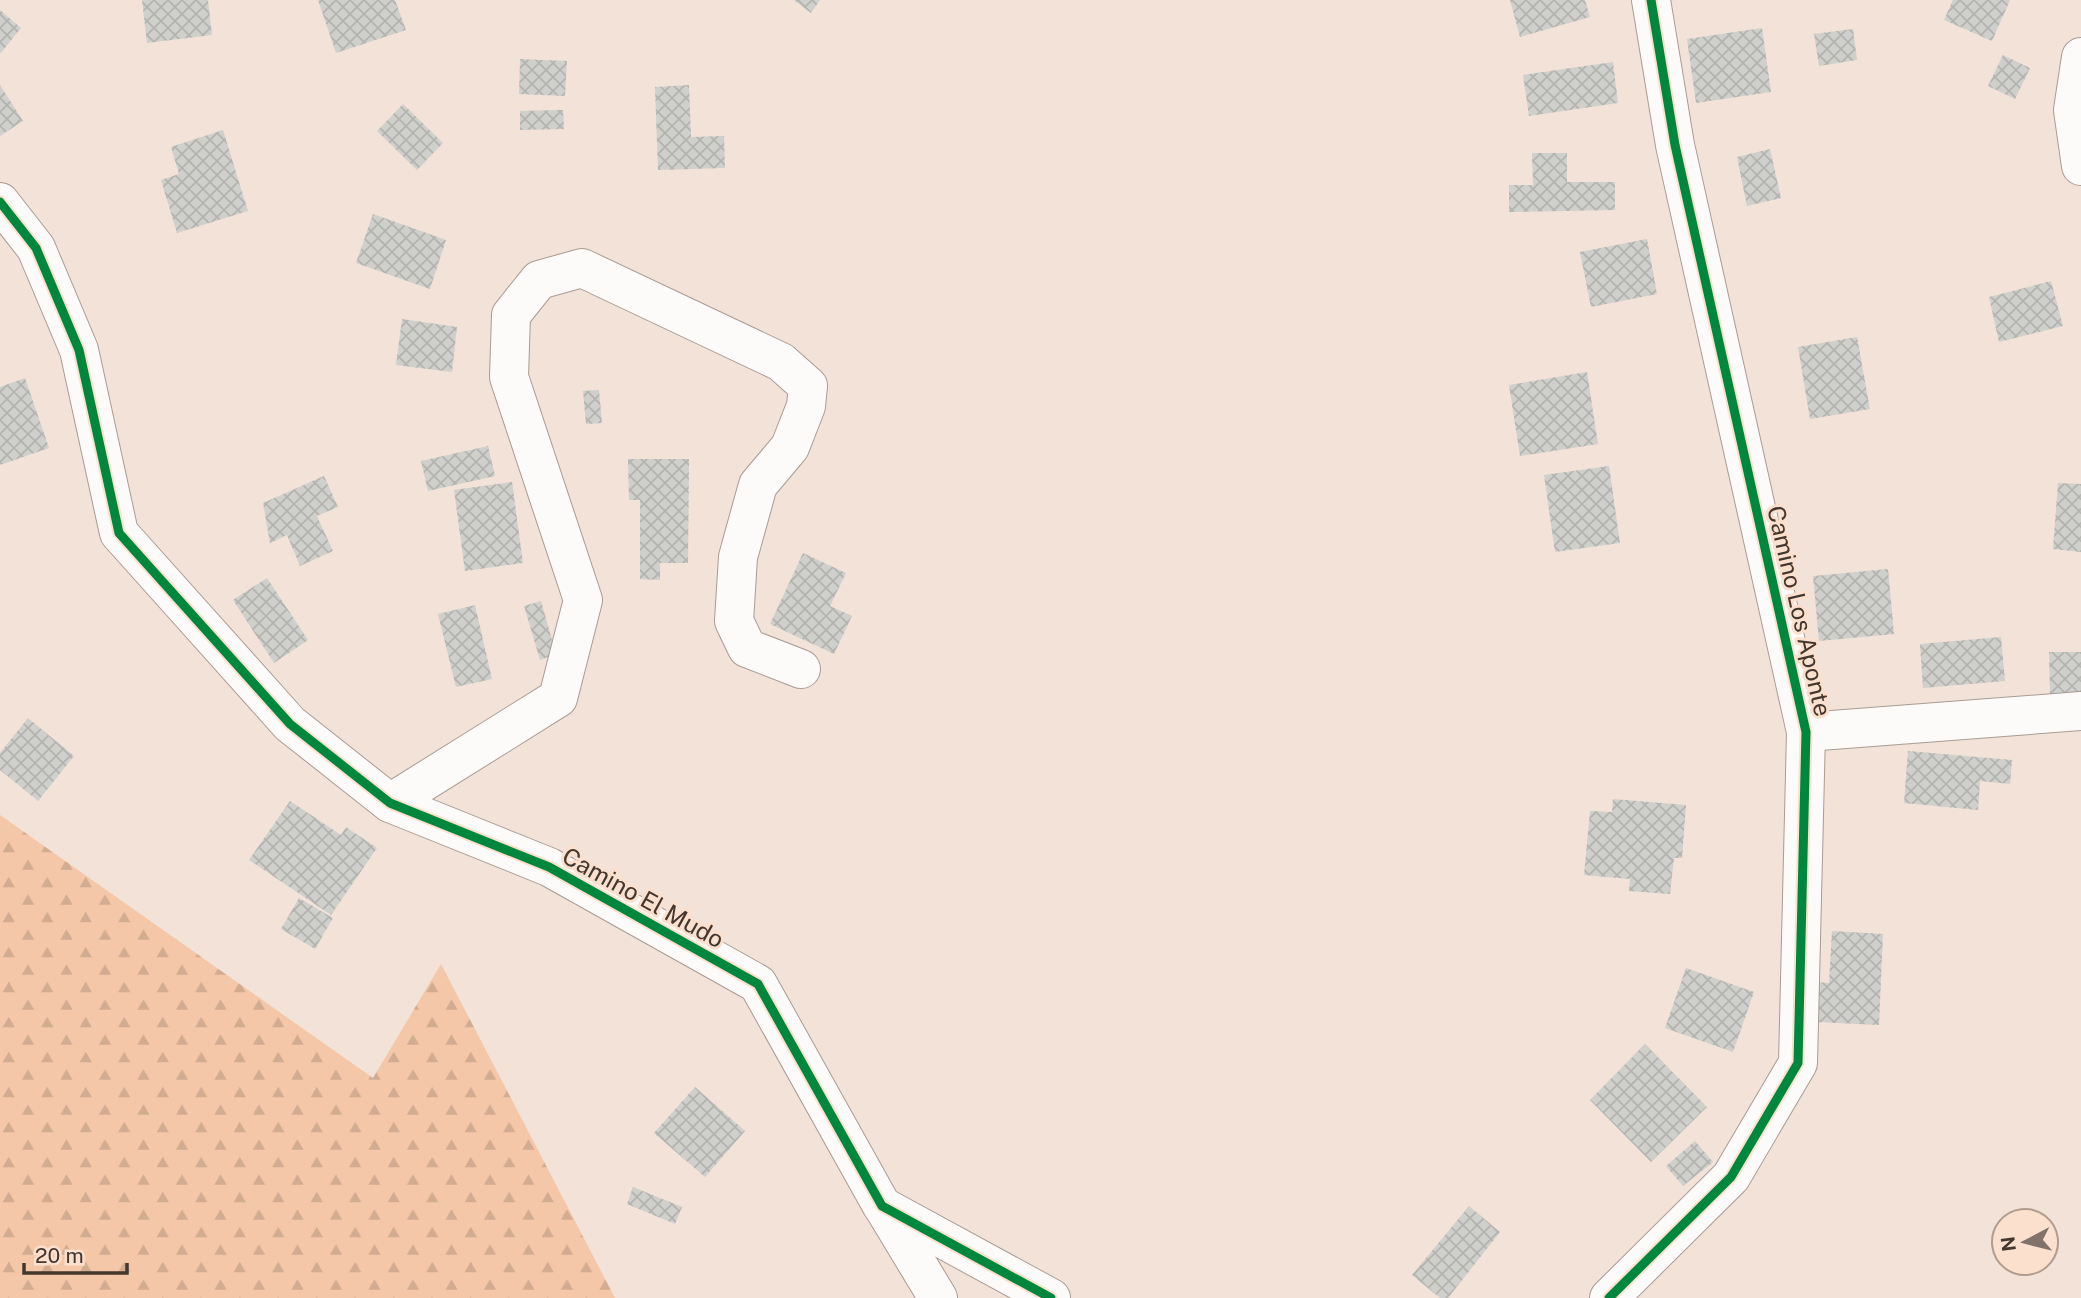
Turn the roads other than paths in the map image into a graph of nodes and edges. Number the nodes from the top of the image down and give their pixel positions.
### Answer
1 (1651, 0) edge
2 (2081, 57) edge
3 (2081, 166) edge
4 (0, 202) edge
5 (801, 669) dead end
6 (2081, 711) edge
7 (1806, 732) junction
8 (390, 803) junction
9 (882, 1206) junction
10 (938, 1298) edge
11 (1051, 1298) edge
12 (1609, 1298) edge

1 - 7 street, Camino Los Aponte
2 - 3 street
4 - 8 street, Camino El Mudo
5 - 8 street
6 - 7 street
7 - 12 street, Camino Los Aponte
8 - 9 street, Camino El Mudo
9 - 10 street, Camino El Mudo
9 - 11 street

